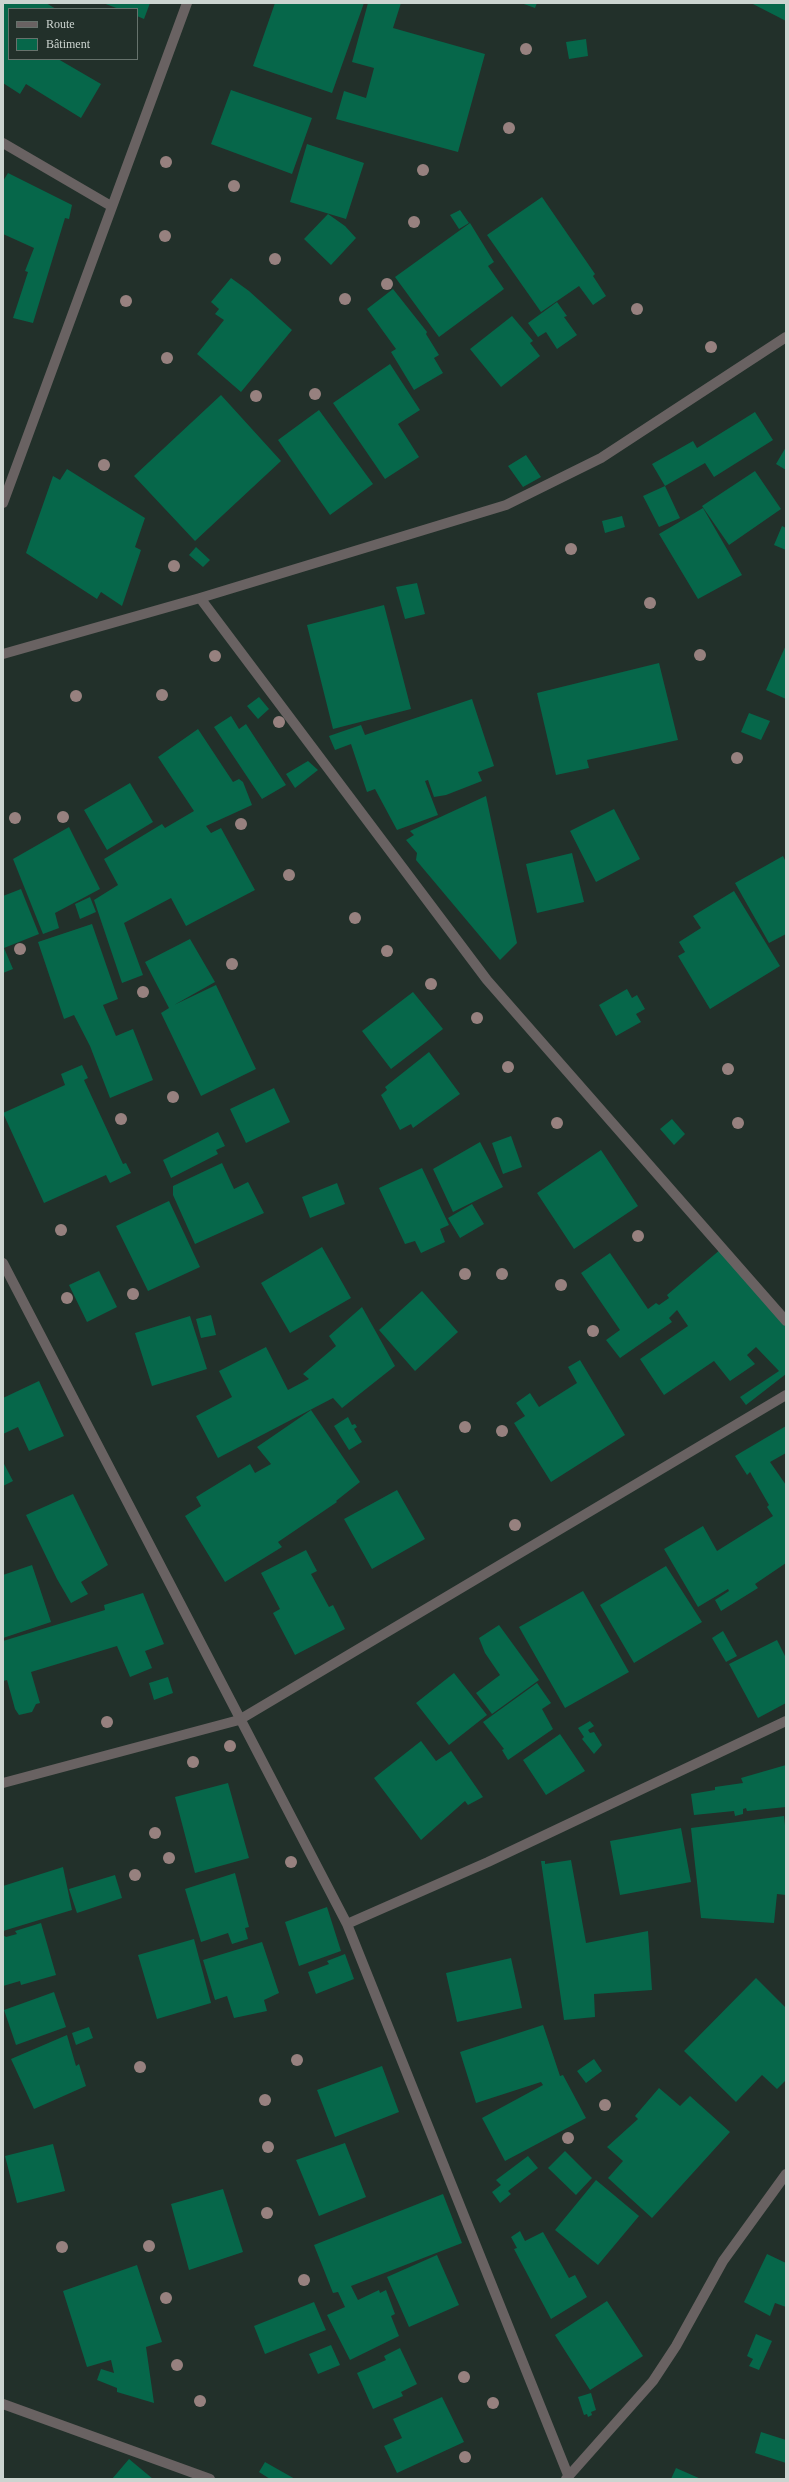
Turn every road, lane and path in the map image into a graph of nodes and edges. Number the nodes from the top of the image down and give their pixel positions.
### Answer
1 (187, 3) edge
2 (3, 143) edge
3 (111, 206) junction
4 (786, 337) edge
5 (3, 503) edge
6 (200, 598) junction
7 (3, 654) edge
8 (3, 1263) edge
9 (786, 1321) edge
10 (786, 1395) edge
11 (239, 1720) junction
12 (786, 1720) edge
13 (3, 1783) edge
14 (347, 1924) junction
15 (786, 2174) edge
16 (3, 2404) edge
17 (567, 2477) edge
18 (210, 2479) edge

1 - 3 street
2 - 3 street
3 - 5 street
4 - 6 street
6 - 7 street
6 - 9 street
8 - 11 street
10 - 11 street
11 - 13 street
11 - 14 street
12 - 14 street
14 - 17 street
15 - 17 street
16 - 18 street

